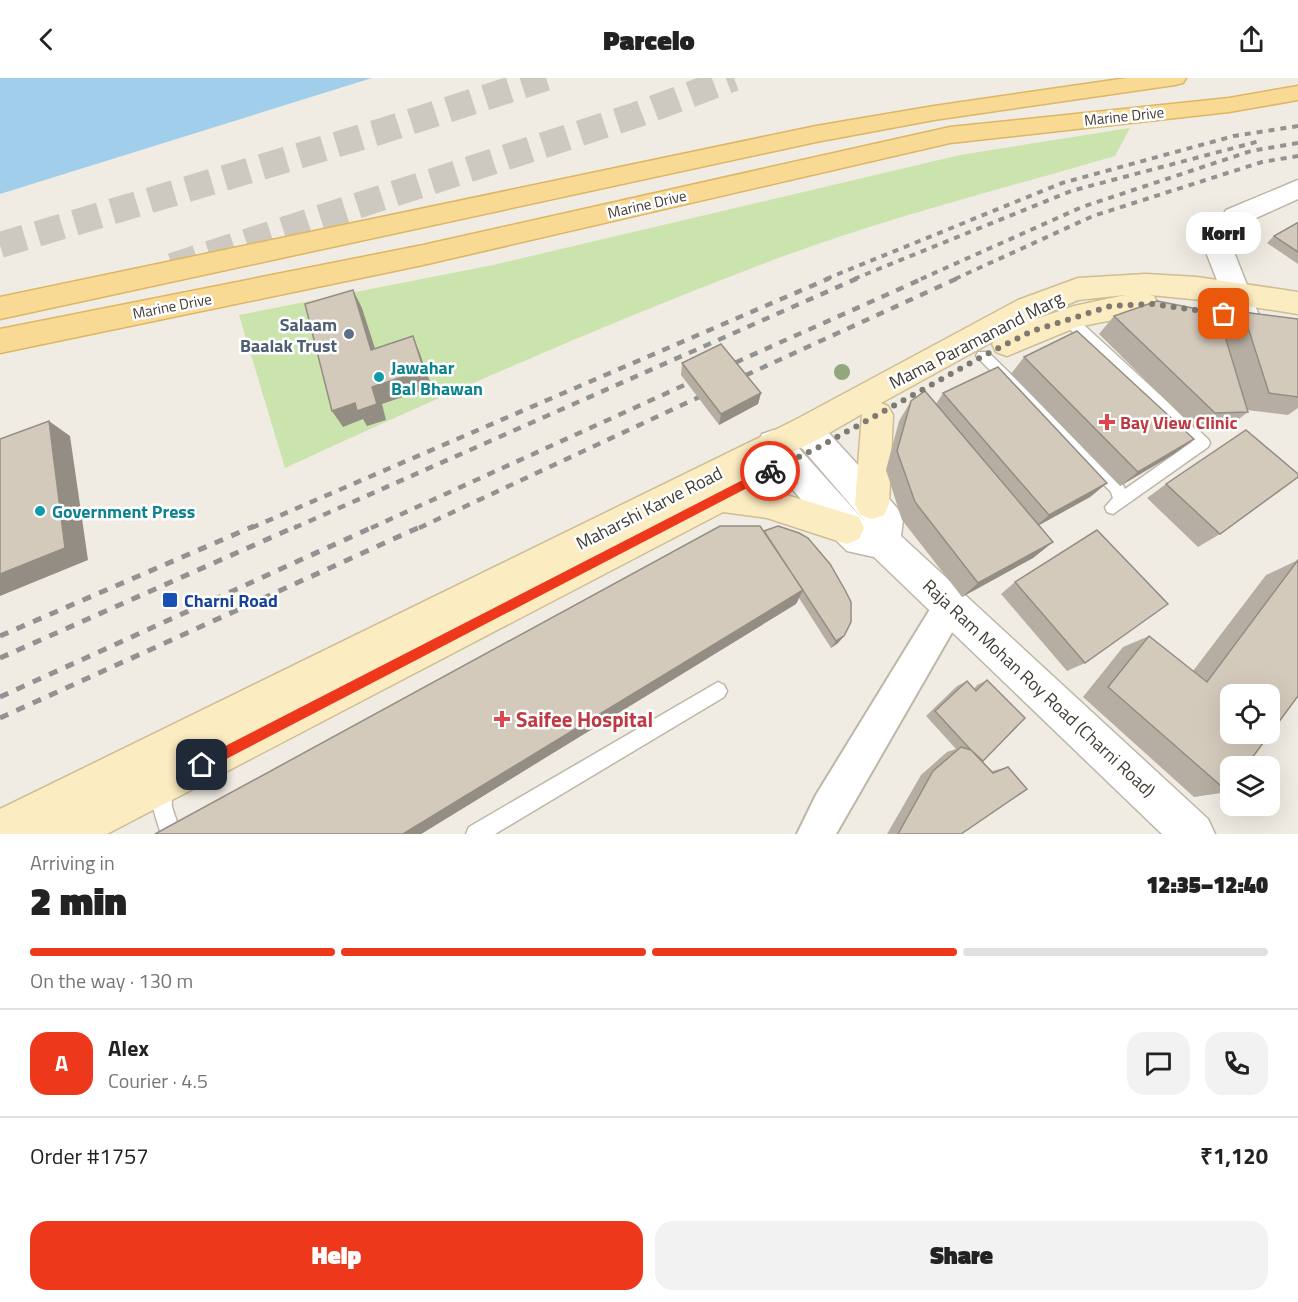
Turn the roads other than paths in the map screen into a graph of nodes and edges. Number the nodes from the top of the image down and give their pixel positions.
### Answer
1 (1175, 78) edge
2 (1298, 93) edge
3 (934, 113) junction
4 (950, 135) junction
5 (1298, 189) edge
6 (1298, 303) edge
7 (1240, 305) junction
8 (0, 308) edge
9 (1068, 320) junction
10 (1298, 326) edge
11 (0, 341) edge
12 (983, 356) junction
13 (877, 415) junction
14 (797, 446) junction
15 (722, 496) junction
16 (872, 504) junction
17 (847, 528) junction
18 (883, 542) junction
19 (951, 604) junction
20 (717, 691) dead end
21 (161, 786) junction
22 (0, 832) edge
23 (63, 834) edge
24 (171, 834) edge
25 (476, 834) edge
26 (816, 834) edge
27 (1193, 834) edge

1 - 3 main road, Marine Drive
2 - 4 main road, Marine Drive
3 - 4 main road
3 - 8 main road, Marine Drive
4 - 11 main road, Marine Drive
5 - 7 street
6 - 7 main road, Mama Paramanand Marg
7 - 9 main road, Mama Paramanand Marg
7 - 10 main road, Mama Paramanand Marg
7 - 14 main road, Mama Paramanand Marg
9 - 12 main road, Mama Paramanand Marg
9 - 12 lane
12 - 13 main road, Mama Paramanand Marg
13 - 14 main road, Mama Paramanand Marg
13 - 16 main road
14 - 15 main road, Maharshi Karve Road
14 - 16 street
14 - 17 street, Raja Ram Mohan Roy Road (Charni Road)
14 - 22 main road, Maharshi Karve Road
15 - 17 main road
15 - 21 main road, Maharshi Karve Road
16 - 18 street
17 - 18 street, Raja Ram Mohan Roy Road (Charni Road)
18 - 19 street, Raja Ram Mohan Roy Road (Charni Road)
19 - 26 street
19 - 27 street, Raja Ram Mohan Roy Road (Charni Road)
20 - 25 lane
21 - 23 main road, Maharshi Karve Road
21 - 24 lane

